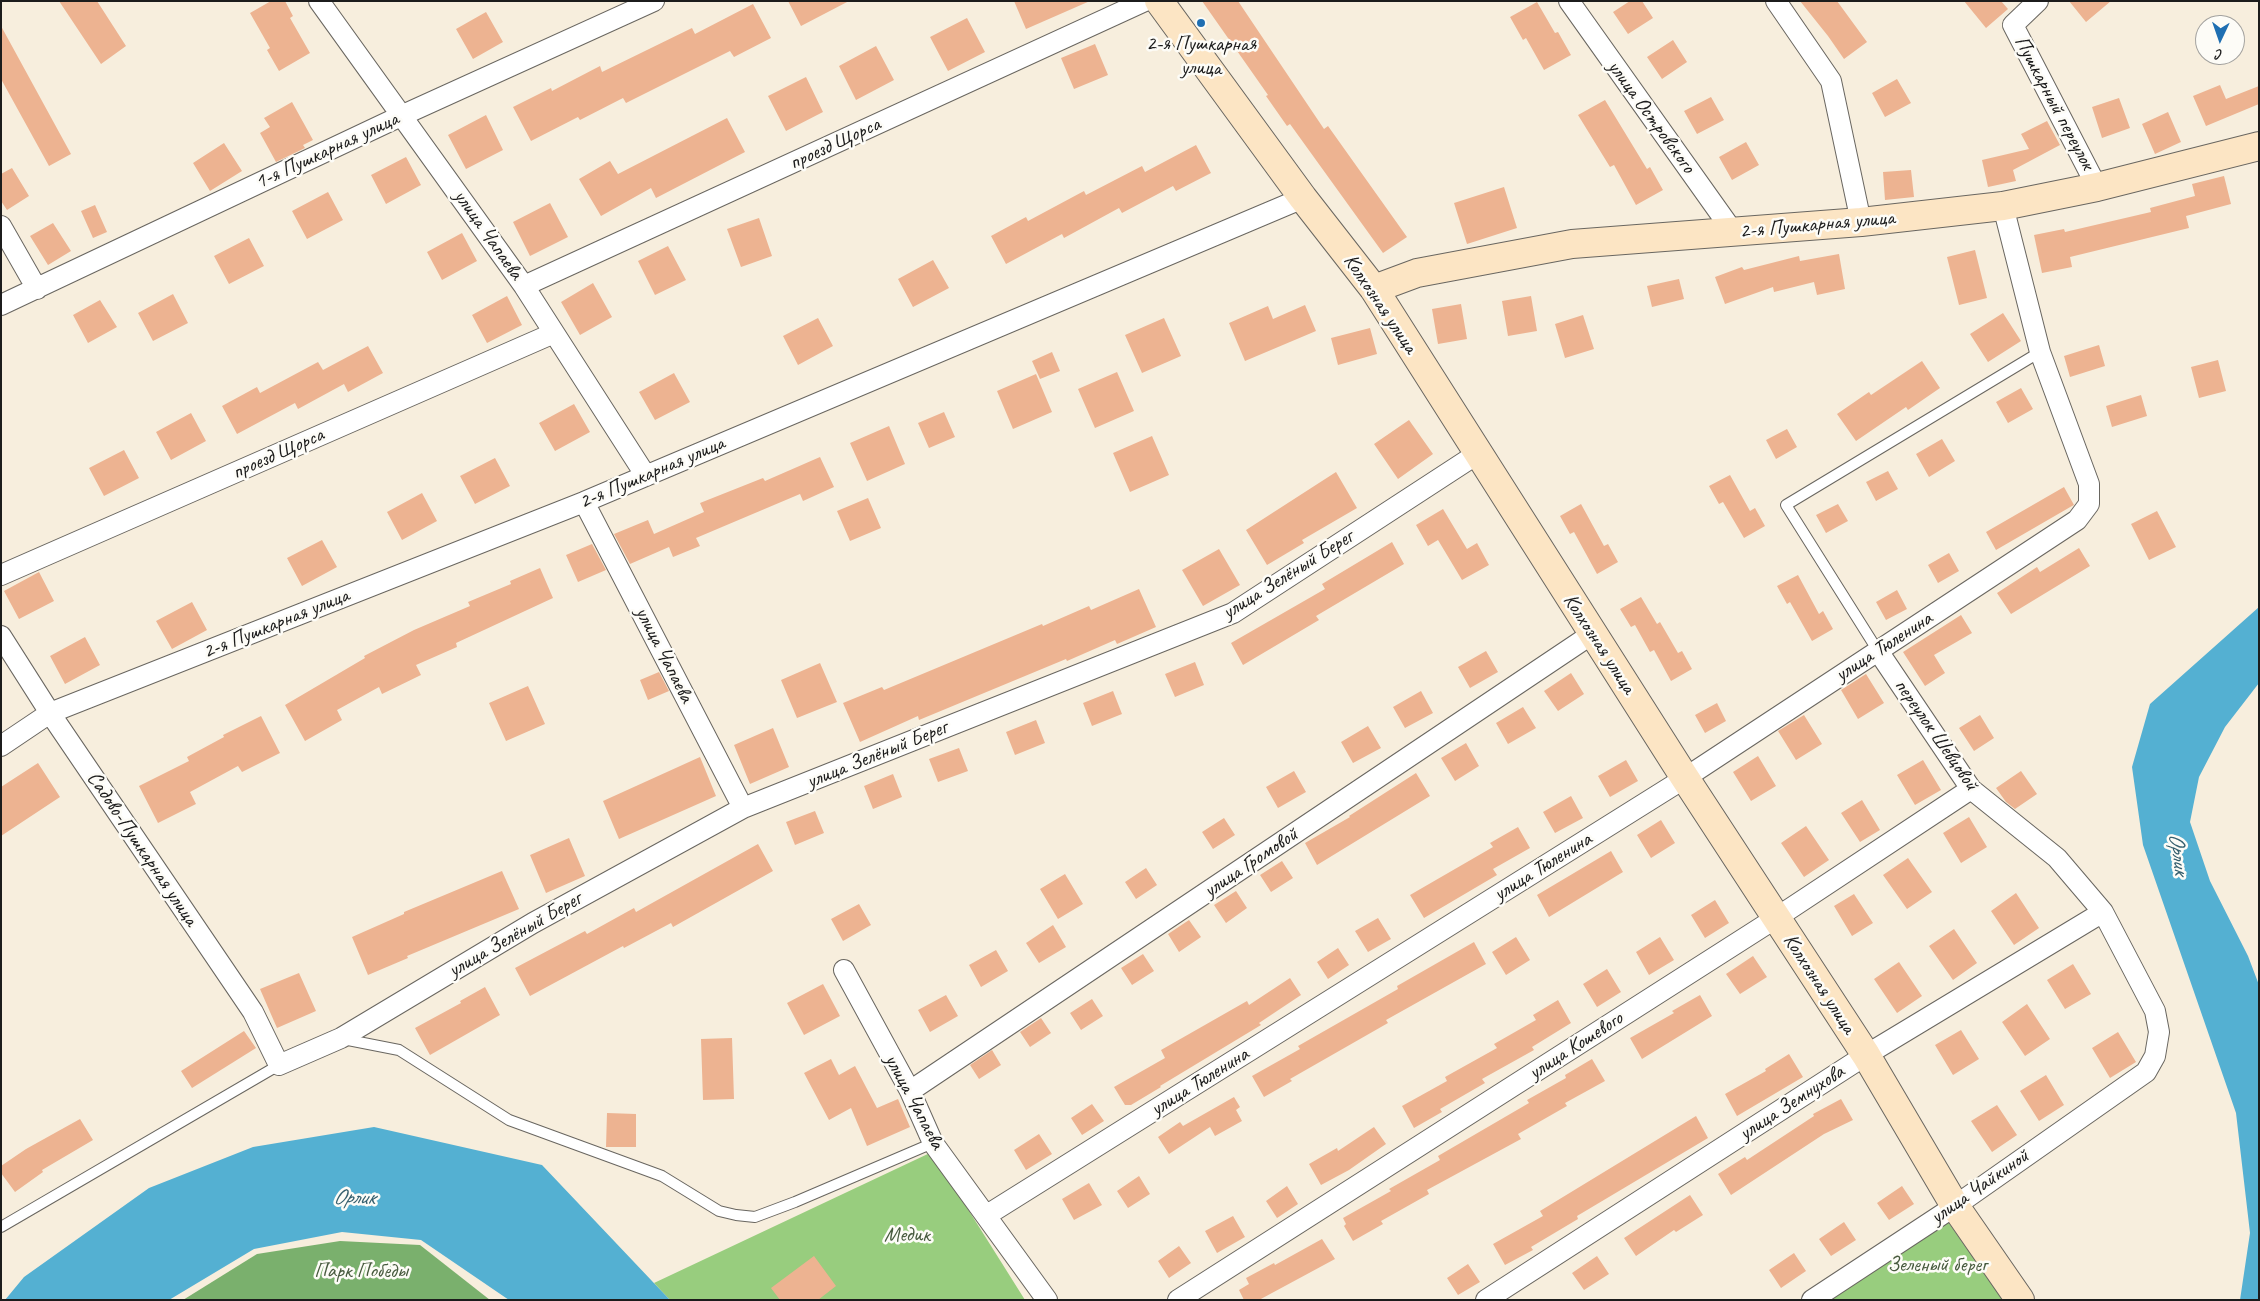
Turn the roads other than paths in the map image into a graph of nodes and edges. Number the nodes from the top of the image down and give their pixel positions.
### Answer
1 (319, 1) edge
2 (654, 1) edge
3 (1145, 1) edge
4 (1159, 1) edge
5 (1568, 1) edge
6 (1776, 1) edge
7 (2038, 1) edge
8 (403, 115) junction
9 (2259, 146) edge
10 (2097, 186) junction
11 (1303, 198) junction
12 (2003, 206) junction
13 (1861, 222) junction
14 (1, 226) edge
15 (1734, 233) junction
16 (524, 286) junction
17 (37, 289) junction
18 (1374, 289) junction
19 (1, 305) edge
20 (554, 333) junction
21 (2040, 352) junction
22 (1477, 454) junction
23 (646, 476) junction
24 (584, 502) junction
25 (1, 575) edge
26 (1592, 634) junction
27 (1, 636) edge
28 (1878, 651) junction
29 (50, 713) junction
30 (1, 746) edge
31 (1685, 778) junction
32 (1971, 789) junction
33 (743, 808) junction
34 (2103, 912) junction
35 (1776, 918) junction
36 (844, 970) dead end
37 (341, 1038) junction
38 (1866, 1055) junction
39 (279, 1065) junction
40 (2146, 1072) joint
41 (910, 1091) junction
42 (933, 1143) junction
43 (1955, 1206) junction
44 (987, 1215) junction
45 (1, 1227) edge
46 (1047, 1300) edge
47 (1178, 1300) edge
48 (1486, 1300) edge
49 (1812, 1300) edge
50 (2020, 1300) edge

1 - 8 street, улица Чапаева
2 - 8 street, 1-я Пушкарная улица
3 - 16 street, проезд Щорса
4 - 11 main road, Колхозная улица
5 - 15 street, улица Островского
6 - 13 street
7 - 10 street, Пушкарный переулок
8 - 16 street, улица Чапаева
8 - 17 street, 1-я Пушкарная улица
9 - 10 main road, 2-я Пушкарная улица
10 - 12 main road, 2-я Пушкарная улица
11 - 18 main road, Колхозная улица
11 - 23 street, 2-я Пушкарная улица
12 - 13 main road, 2-я Пушкарная улица
12 - 21 street
13 - 15 main road, 2-я Пушкарная улица
14 - 17 street
15 - 18 main road, 2-я Пушкарная улица
16 - 20 street, улица Чапаева
17 - 19 street, 1-я Пушкарная улица
18 - 22 main road, Колхозная улица
20 - 23 street, улица Чапаева
20 - 25 street, проезд Щорса
21 - 28 street, улица Тюленина
21 - 28 lane, переулок Шевцовой
22 - 26 main road, Колхозная улица
22 - 33 street, улица Зелёный Берег
23 - 24 street, 2-я Пушкарная улица
24 - 29 street, 2-я Пушкарная улица
24 - 33 street, улица Чапаева
26 - 31 main road, Колхозная улица
26 - 41 street, улица Громовой
27 - 29 street, Садово-Пушкарная улица
28 - 31 street, улица Тюленина
28 - 32 street, переулок Шевцовой
29 - 30 street, 2-я Пушкарная улица
29 - 39 street, Садово-Пушкарная улица
31 - 35 main road, Колхозная улица
31 - 44 street, улица Тюленина
32 - 34 street, переулок Шевцовой
32 - 35 street, улица Кошевого
33 - 37 street, улица Зелёный Берег
34 - 38 street, улица Земнухова
34 - 40 street, переулок Шевцовой
35 - 38 main road, Колхозная улица
35 - 47 street, улица Кошевого
36 - 41 street, улица Чапаева
37 - 39 street, улица Зелёный Берег
37 - 42 lane
38 - 43 main road, Колхозная улица
38 - 48 street, улица Земнухова
39 - 45 lane
40 - 43 street, улица Чайкиной
41 - 42 street, улица Чапаева
42 - 44 street, улица Чапаева
43 - 49 street, улица Чайкиной
43 - 50 main road, Колхозная улица
44 - 46 street, улица Чапаева

